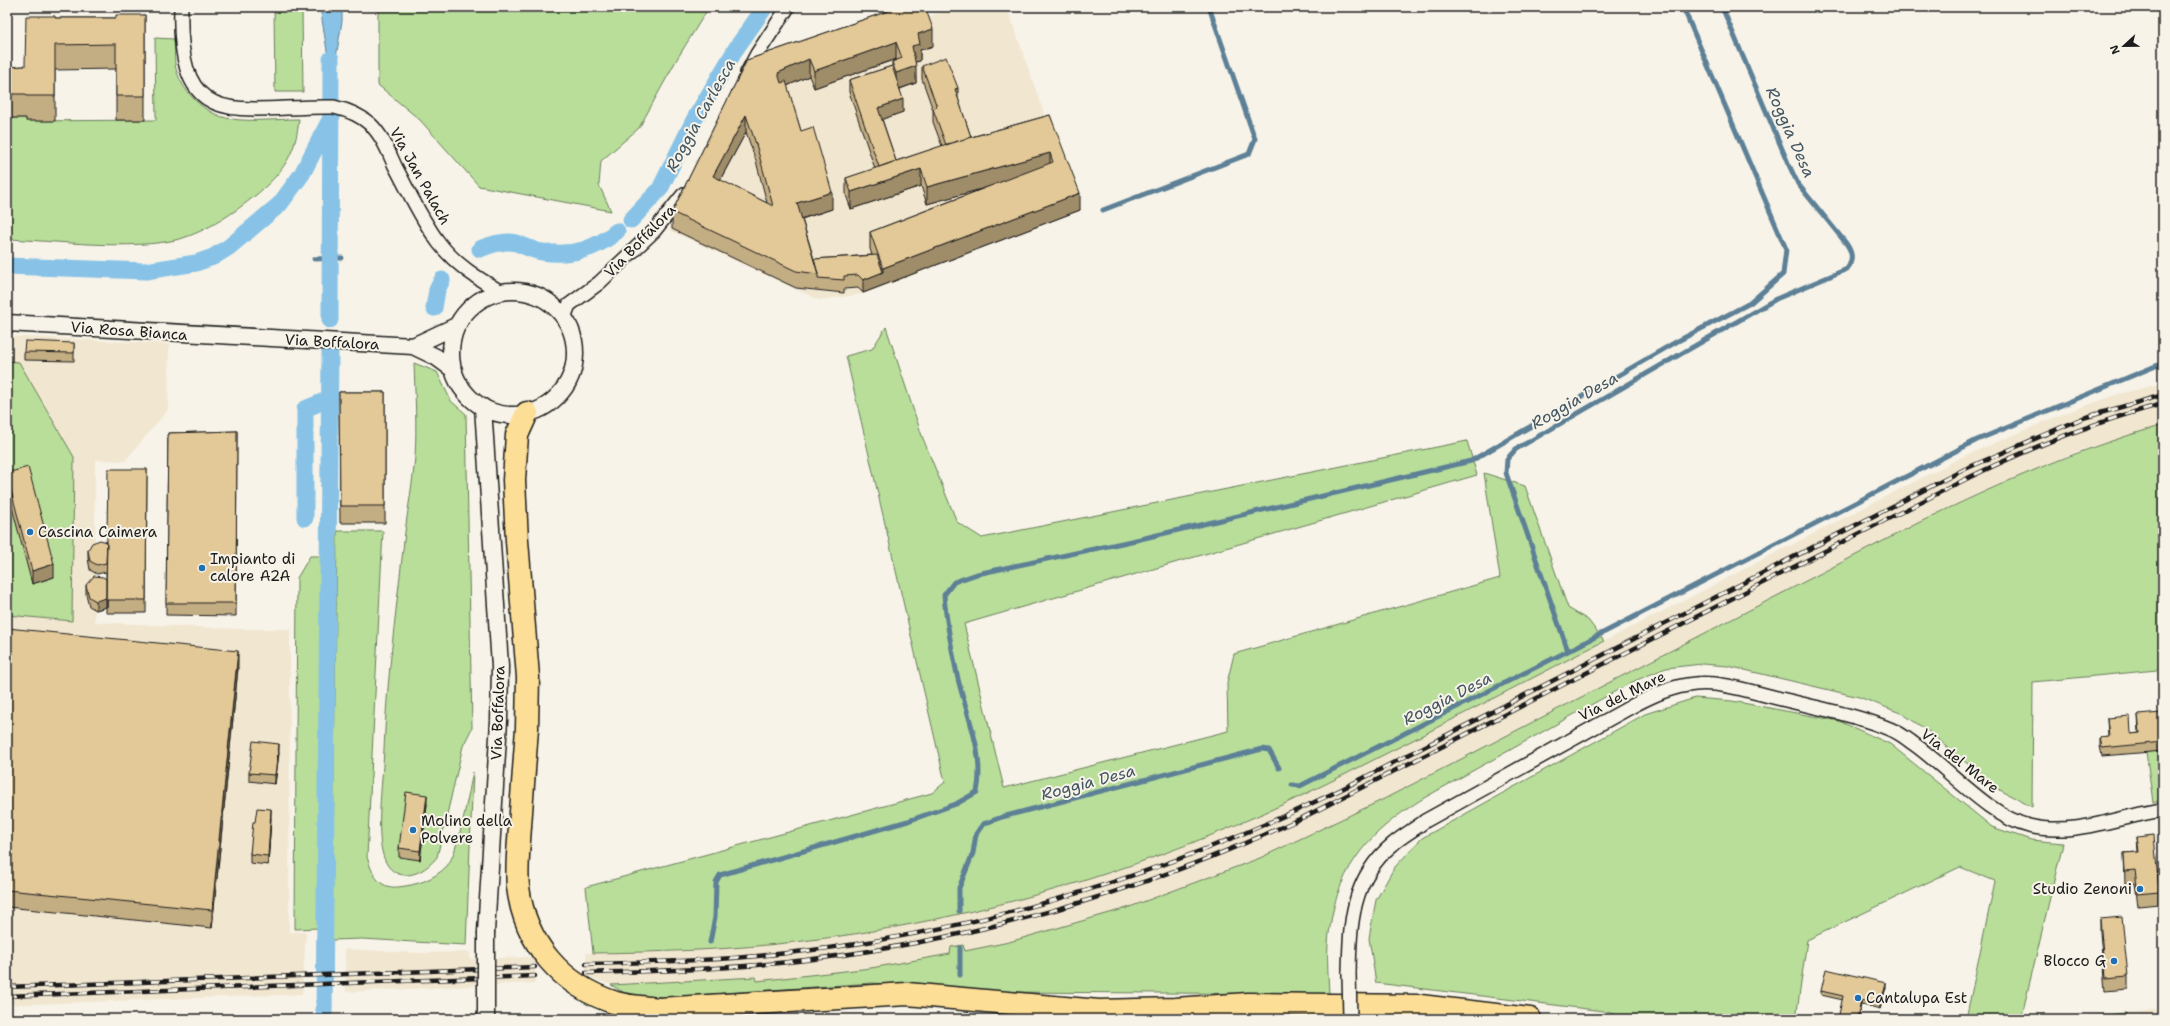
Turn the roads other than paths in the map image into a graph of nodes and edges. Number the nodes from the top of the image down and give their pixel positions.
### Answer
1 (181, 7) edge
2 (788, 7) edge
3 (743, 81) edge
4 (688, 186) edge
5 (501, 292) junction
6 (564, 318) junction
7 (7, 323) edge
8 (458, 325) junction
9 (252, 338) joint
10 (413, 346) junction
11 (454, 370) junction
12 (483, 406) junction
13 (526, 413) junction
14 (2163, 810) edge
15 (1175, 1009) junction
16 (486, 1019) edge
17 (1105, 1019) edge
18 (1350, 1019) edge
19 (1530, 1019) edge

1 - 5 street, Via Jan Palach
2 - 3 street
4 - 6 street, Via Boffalora
5 - 6 street, Via Boffalora
5 - 8 street, Via Boffalora
6 - 13 street, Via Boffalora
7 - 9 street, Via Rosa Bianca
8 - 10 street, Via Boffalora
8 - 11 street, Via Boffalora
9 - 10 street, Via Boffalora
10 - 11 street, Via Boffalora
11 - 12 street, Via Boffalora
12 - 13 street, Via Boffalora
12 - 16 street, Via Boffalora, bridge
13 - 15 highway, bridge
14 - 18 street, Via del Mare, bridge
15 - 17 highway
15 - 19 highway

